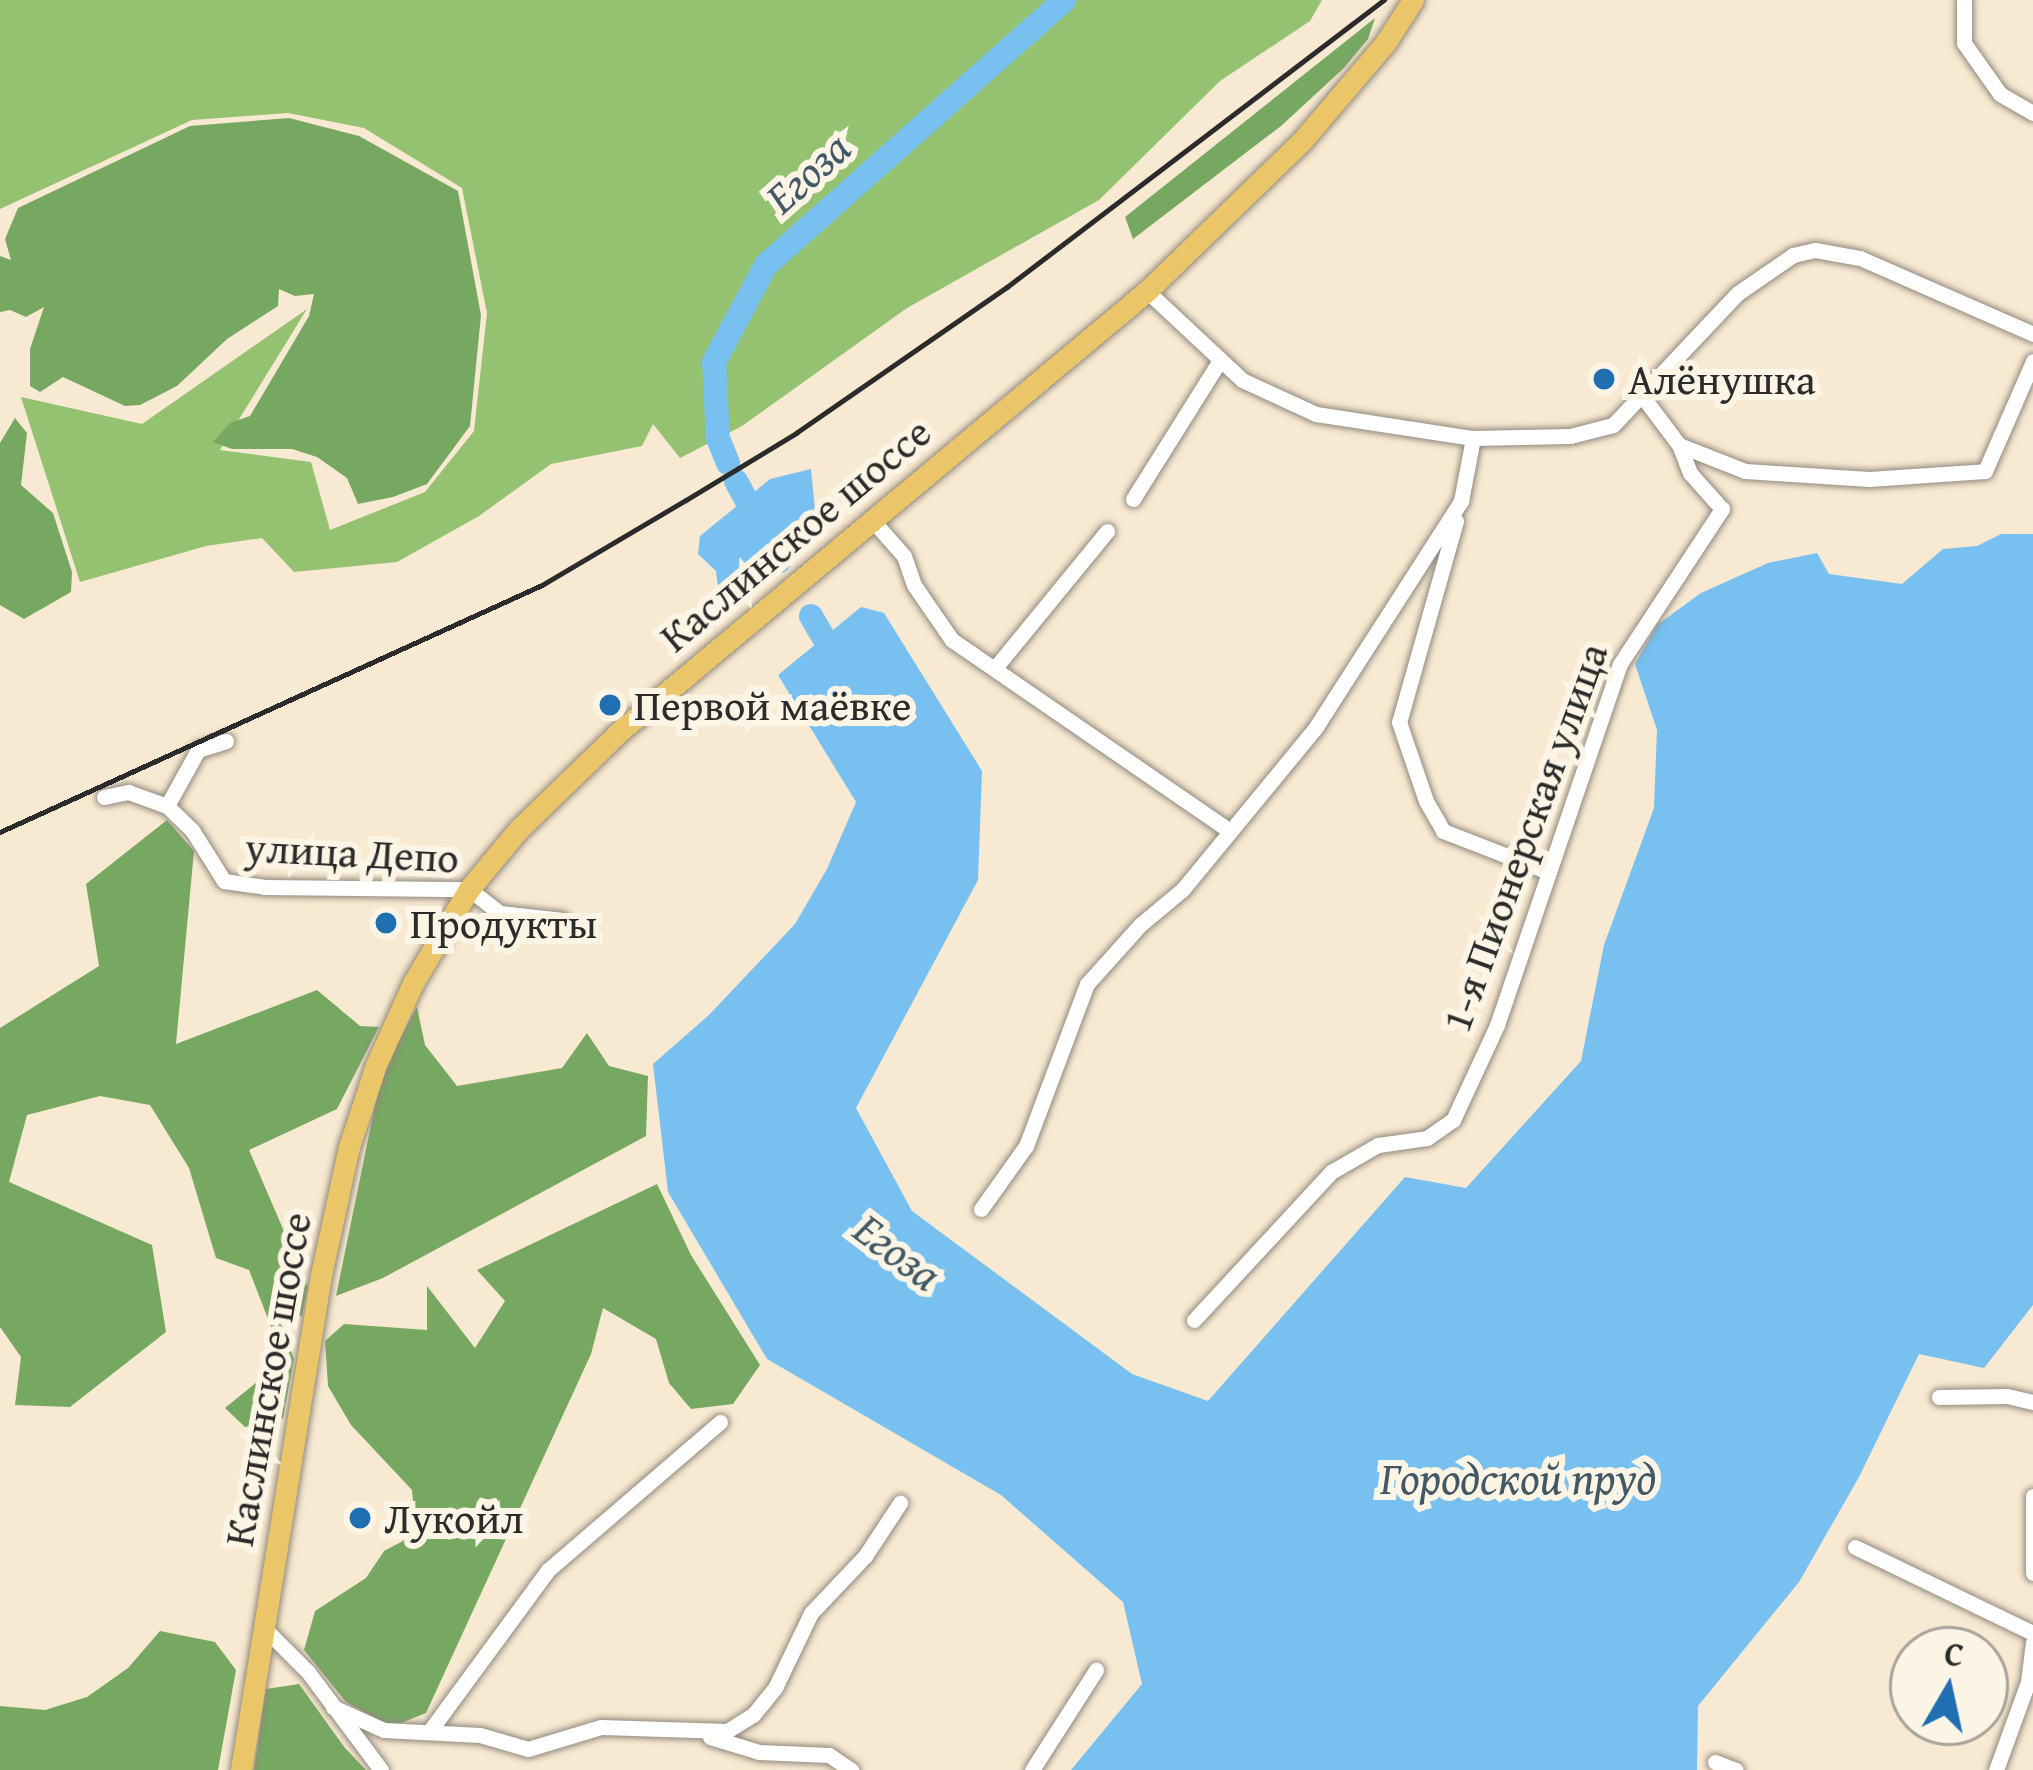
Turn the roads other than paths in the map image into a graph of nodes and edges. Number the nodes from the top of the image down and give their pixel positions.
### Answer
1 (1413, 0) edge
2 (1964, 0) edge
3 (2033, 113) edge
4 (1148, 291) junction
5 (2033, 334) edge
6 (2033, 361) edge
7 (1219, 362) junction
8 (1642, 397) junction
9 (1473, 438) junction
10 (1679, 445) junction
11 (1133, 499) dead end
12 (1462, 501) junction
13 (874, 522) junction
14 (1107, 530) dead end
15 (995, 668) junction
16 (226, 741) dead end
17 (104, 797) dead end
18 (167, 806) junction
19 (1228, 830) junction
20 (1546, 871) junction
21 (469, 889) junction
22 (563, 920) dead end
23 (981, 1209) dead end
24 (1194, 1320) dead end
25 (1939, 1397) dead end
26 (2033, 1402) edge
27 (720, 1422) dead end
28 (2033, 1496) edge
29 (900, 1503) dead end
30 (1855, 1547) dead end
31 (2033, 1573) edge
32 (265, 1629) junction
33 (2033, 1633) edge
34 (2033, 1642) edge
35 (1096, 1670) dead end
36 (333, 1707) junction
37 (429, 1732) junction
38 (701, 1735) junction
39 (1715, 1762) dead end
40 (241, 1770) edge
41 (381, 1770) edge
42 (851, 1770) edge
43 (1032, 1770) edge
44 (1736, 1770) edge
45 (1996, 1770) edge

1 - 4 main road, Каслинское шоссе
2 - 3 street
4 - 7 street
4 - 13 main road, Каслинское шоссе
5 - 8 street
6 - 10 street
7 - 9 street
7 - 11 street
8 - 9 street
8 - 10 street
9 - 12 street
10 - 20 street, 1-я Пионерская улица
12 - 19 street
12 - 20 street
13 - 15 street
13 - 21 main road, Каслинское шоссе
14 - 15 street
15 - 19 street
16 - 18 street
17 - 18 street
18 - 21 street, улица Депо
19 - 23 street
20 - 24 street, 1-я Пионерская улица
21 - 22 street, улица Депо
21 - 32 main road, Каслинское шоссе
25 - 26 street
27 - 37 street
28 - 31 street
29 - 38 street
30 - 33 street
32 - 36 street
32 - 40 main road, Каслинское шоссе
34 - 45 street
35 - 43 street
36 - 37 street
36 - 41 street
37 - 38 street
38 - 42 street
39 - 44 street

